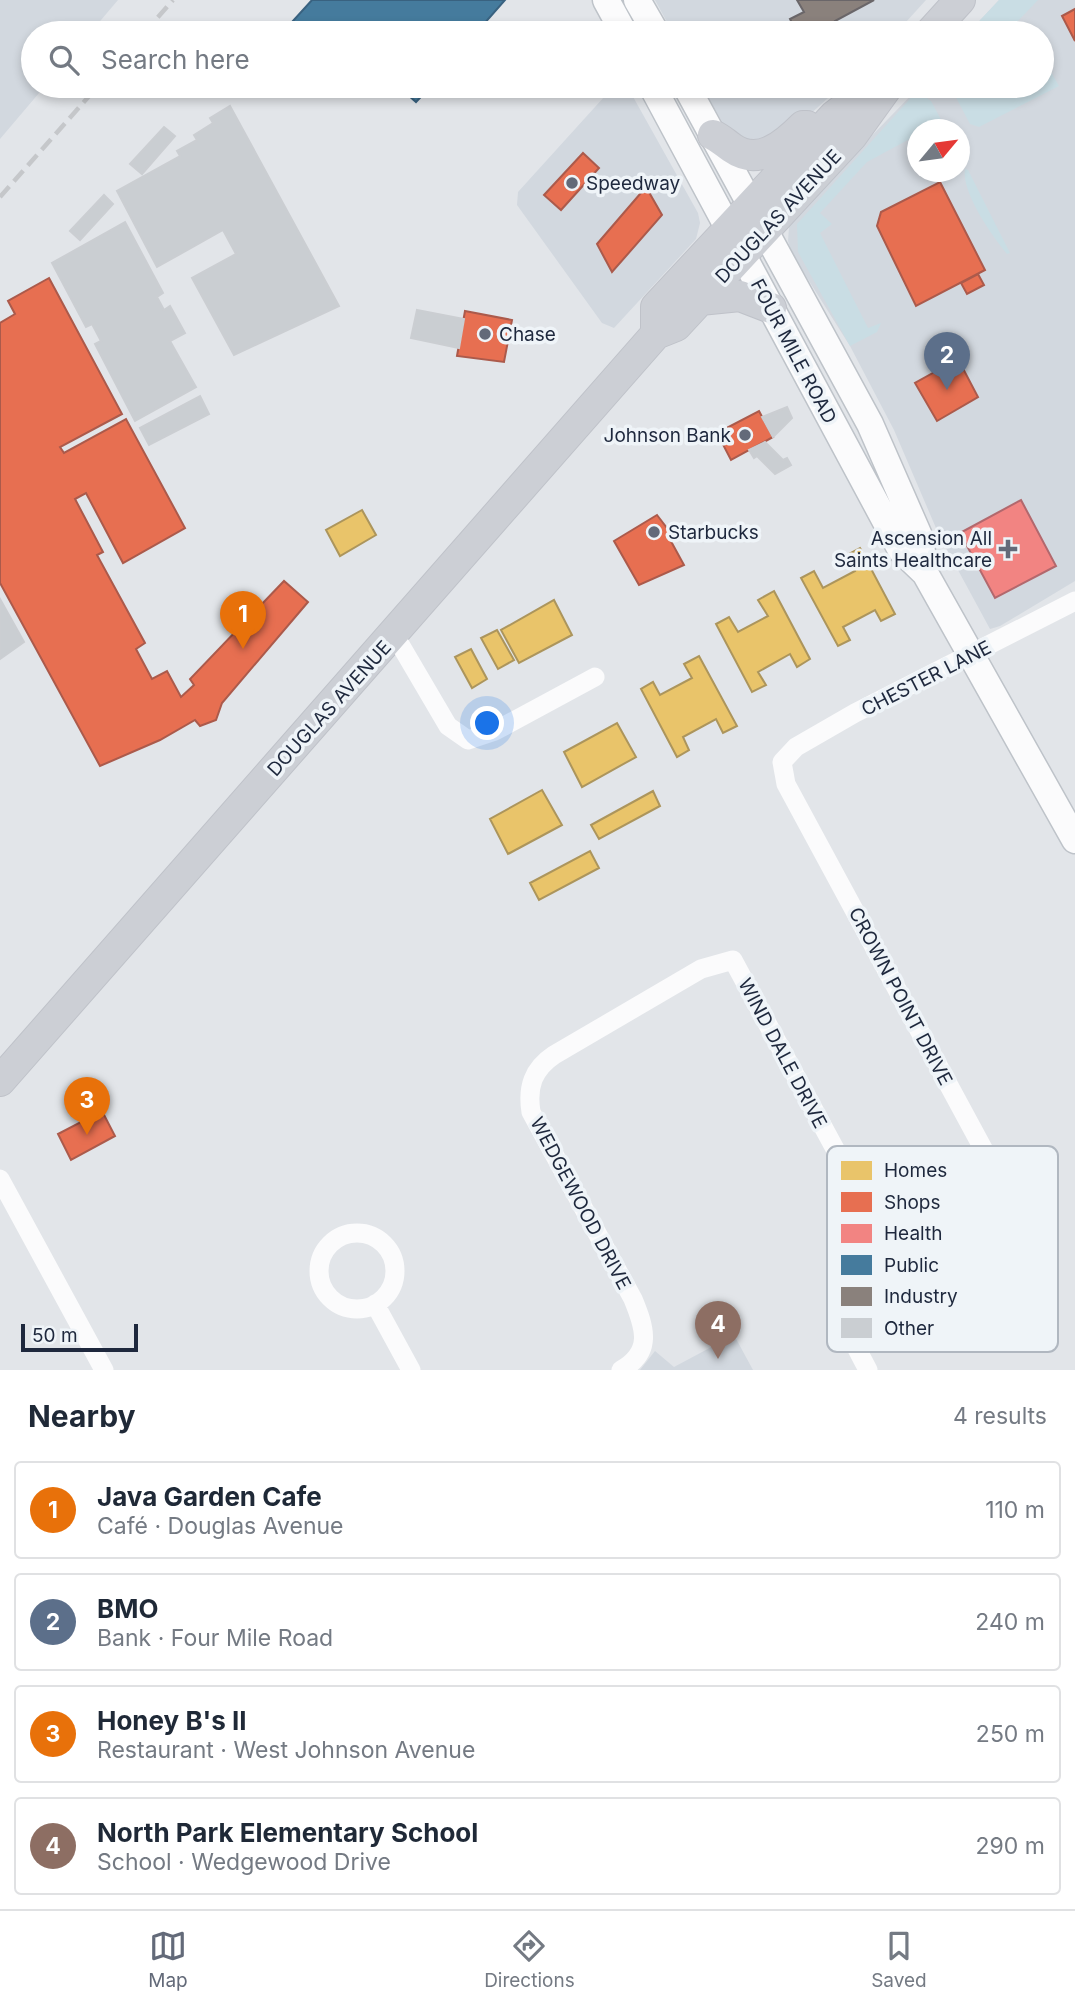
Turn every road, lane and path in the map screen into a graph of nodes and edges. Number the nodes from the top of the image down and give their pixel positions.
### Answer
1 (606, 0) edge
2 (637, 0) edge
3 (960, 0) edge
4 (617, 21) edge
5 (649, 21) edge
6 (941, 21) edge
7 (659, 98) edge
8 (693, 98) edge
9 (859, 98) edge
10 (879, 98) edge
11 (825, 126) junction
12 (713, 135) junction
13 (759, 218) junction
14 (737, 241) junction
15 (700, 300) junction
16 (771, 308) junction
17 (656, 334) junction
18 (925, 573) junction
19 (1075, 601) edge
20 (394, 634) junction
21 (972, 655) junction
22 (595, 677) dead end
23 (782, 762) joint
24 (1075, 840) edge
25 (733, 960) joint
26 (0, 1080) edge
27 (833, 1146) edge
28 (982, 1146) edge
29 (0, 1179) edge
30 (375, 1304) dead end
31 (859, 1352) edge
32 (104, 1370) edge
33 (411, 1370) edge
34 (621, 1370) edge
35 (868, 1370) edge

1 - 4 main road
2 - 5 main road
3 - 6 main road
7 - 14 main road, FOUR MILE ROAD
8 - 12 main road, FOUR MILE ROAD
9 - 11 main road, DOUGLAS AVENUE
10 - 13 main road, DOUGLAS AVENUE
11 - 12 main road
11 - 13 main road, DOUGLAS AVENUE
12 - 13 main road, FOUR MILE ROAD
13 - 14 main road, DOUGLAS AVENUE
13 - 18 main road, FOUR MILE ROAD
14 - 15 main road, DOUGLAS AVENUE
14 - 16 main road, FOUR MILE ROAD
14 - 17 main road, DOUGLAS AVENUE
15 - 16 main road
15 - 17 main road, DOUGLAS AVENUE
16 - 18 main road, FOUR MILE ROAD
17 - 20 main road, DOUGLAS AVENUE
18 - 21 main road, FOUR MILE ROAD
19 - 21 street, CHESTER LANE
20 - 22 street
20 - 26 main road, DOUGLAS AVENUE
21 - 23 street, CHESTER LANE
21 - 24 main road, FOUR MILE ROAD
23 - 28 street, CROWN POINT DRIVE
25 - 27 street, WIND DALE DRIVE
25 - 34 street, WEDGEWOOD DRIVE
29 - 32 street
30 - 33 street
31 - 35 street

